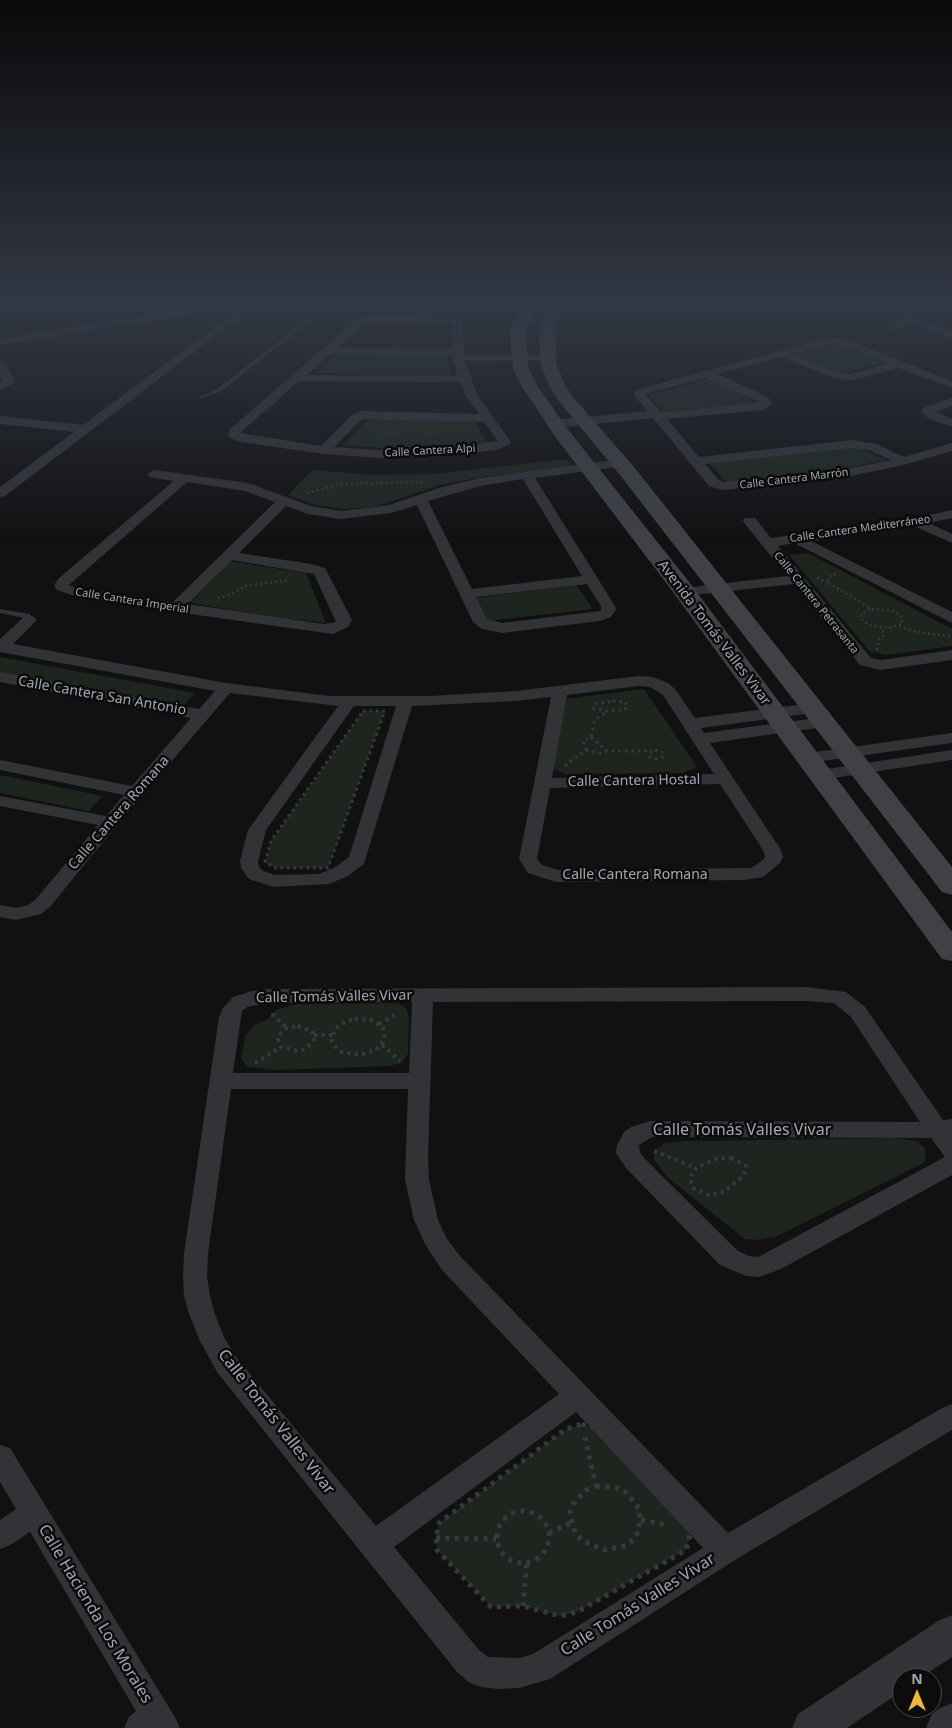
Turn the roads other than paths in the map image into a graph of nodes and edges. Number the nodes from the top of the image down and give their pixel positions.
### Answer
1 (147, 383) edge
2 (229, 383) edge
3 (293, 383) edge
4 (466, 383) edge
5 (528, 383) edge
6 (556, 383) edge
7 (674, 383) edge
8 (725, 383) edge
9 (202, 398) dead end
10 (952, 402) edge
11 (662, 417) junction
12 (487, 418) junction
13 (0, 420) edge
14 (952, 423) edge
15 (586, 424) junction
16 (558, 427) junction
17 (85, 429) junction
18 (952, 446) edge
19 (324, 450) junction
20 (695, 461) junction
21 (904, 461) junction
22 (624, 467) junction
23 (580, 472) junction
24 (154, 474) dead end
25 (186, 478) junction
26 (529, 478) junction
27 (505, 479) joint
28 (0, 493) edge
29 (421, 499) junction
30 (284, 500) junction
31 (952, 514) edge
32 (750, 521) dead end
33 (916, 522) junction
34 (796, 538) junction
35 (952, 539) edge
36 (768, 542) junction
37 (227, 555) junction
38 (793, 575) junction
39 (591, 578) junction
40 (715, 584) junction
41 (681, 588) junction
42 (467, 594) junction
43 (176, 608) junction
44 (0, 611) edge
45 (952, 618) edge
46 (29, 620) joint
47 (0, 646) edge
48 (952, 655) edge
49 (0, 677) edge
50 (226, 688) junction
51 (560, 691) junction
52 (349, 702) junction
53 (405, 702) junction
54 (204, 715) junction
55 (818, 715) junction
56 (745, 717) junction
57 (780, 720) junction
58 (690, 724) junction
59 (755, 732) junction
60 (952, 738) edge
61 (700, 739) junction
62 (935, 740) junction
63 (951, 757) edge
64 (855, 760) junction
65 (0, 765) edge
66 (814, 766) junction
67 (726, 779) junction
68 (542, 783) junction
69 (136, 792) junction
70 (0, 801) edge
71 (110, 822) junction
72 (952, 886) edge
73 (0, 912) edge
74 (952, 952) edge
75 (423, 996) junction
76 (221, 1081) junction
77 (420, 1081) junction
78 (945, 1128) edge
79 (952, 1151) edge
80 (952, 1164) edge
81 (577, 1396) junction
82 (952, 1416) edge
83 (0, 1458) edge
84 (34, 1513) junction
85 (0, 1536) edge
86 (374, 1545) junction
87 (725, 1550) junction
88 (952, 1634) edge
89 (952, 1723) edge
90 (153, 1724) edge
91 (812, 1728) edge
92 (946, 1728) edge

1 - 17 street
2 - 9 lane
3 - 19 street, Calle Cantera Alpi
4 - 12 street, Calle Cantera Alpi
5 - 16 main road, Avenida Tomás Valles Vivar
6 - 15 main road
7 - 11 street, Calle Cantera Marrón
8 - 11 street
10 - 14 street
11 - 15 street
11 - 20 street, Calle Cantera Marrón
12 - 19 street
12 - 19 street, Calle Cantera Alpi
13 - 17 street
15 - 16 street
15 - 22 main road
16 - 23 main road, Avenida Tomás Valles Vivar
17 - 28 street
18 - 21 street, Calle Cantera Marrón
20 - 21 street
20 - 21 street, Calle Cantera Marrón
22 - 23 street
22 - 40 main road
23 - 26 street
23 - 41 main road, Avenida Tomás Valles Vivar
24 - 25 street
25 - 30 street
25 - 43 street, Calle Cantera Imperial
26 - 27 street
26 - 39 street
27 - 29 street
29 - 30 street
29 - 42 street
30 - 37 street
31 - 33 street, Calle Cantera Mediterráneo
32 - 36 street, Calle Cantera Petrasanta
33 - 34 street, Calle Cantera Mediterráneo
33 - 35 street
34 - 36 street, Calle Cantera Mediterráneo
34 - 45 street, Calle Cantera Petrasanta
36 - 38 street, Calle Cantera Petrasanta
37 - 43 street
37 - 43 street, Calle Cantera Imperial
38 - 40 street
38 - 48 street, Calle Cantera Petrasanta
39 - 42 street
39 - 42 street
40 - 41 street
40 - 55 main road
41 - 57 main road, Avenida Tomás Valles Vivar
44 - 46 lane
46 - 47 street, Calle Cantera Romana
47 - 50 street, Calle Cantera Romana
49 - 54 street, Calle Cantera San Antonio
50 - 52 street, Calle Cantera Romana
50 - 54 street, Calle Cantera Romana
51 - 53 street, Calle Cantera Romana
51 - 58 street, Calle Cantera Romana
51 - 68 street, Calle Cantera Romana
52 - 53 street, Calle Cantera Romana
52 - 53 street
54 - 69 street, Calle Cantera Romana
55 - 57 street
55 - 64 main road
56 - 57 street
56 - 58 street
56 - 59 street
57 - 59 street
57 - 66 main road, Avenida Tomás Valles Vivar
58 - 61 street, Calle Cantera Romana
59 - 61 street
60 - 62 street
61 - 67 street, Calle Cantera Romana
62 - 63 street
62 - 64 street
63 - 64 street
64 - 66 street
64 - 72 main road
65 - 69 street
66 - 74 main road, Avenida Tomás Valles Vivar
67 - 68 street, Calle Cantera Hostal
67 - 68 street, Calle Cantera Romana
69 - 71 street, Calle Cantera Romana
70 - 71 street
71 - 73 street, Calle Cantera Romana
75 - 76 street, Calle Tomás Valles Vivar
75 - 77 street, Calle Tomás Valles Vivar
75 - 78 street, Calle Tomás Valles Vivar
76 - 77 street
76 - 86 street, Calle Tomás Valles Vivar
77 - 81 street, Calle Tomás Valles Vivar
78 - 79 street, Calle Tomás Valles Vivar
78 - 80 street, Calle Tomás Valles Vivar
81 - 86 street
81 - 87 street, Calle Tomás Valles Vivar
82 - 87 street, Calle Tomás Valles Vivar
83 - 84 street, Calle Hacienda Los Morales
84 - 85 street, Calle Hacienda Los Morales
84 - 90 street, Calle Hacienda Los Morales
86 - 87 street, Calle Tomás Valles Vivar
88 - 91 street
89 - 92 street

